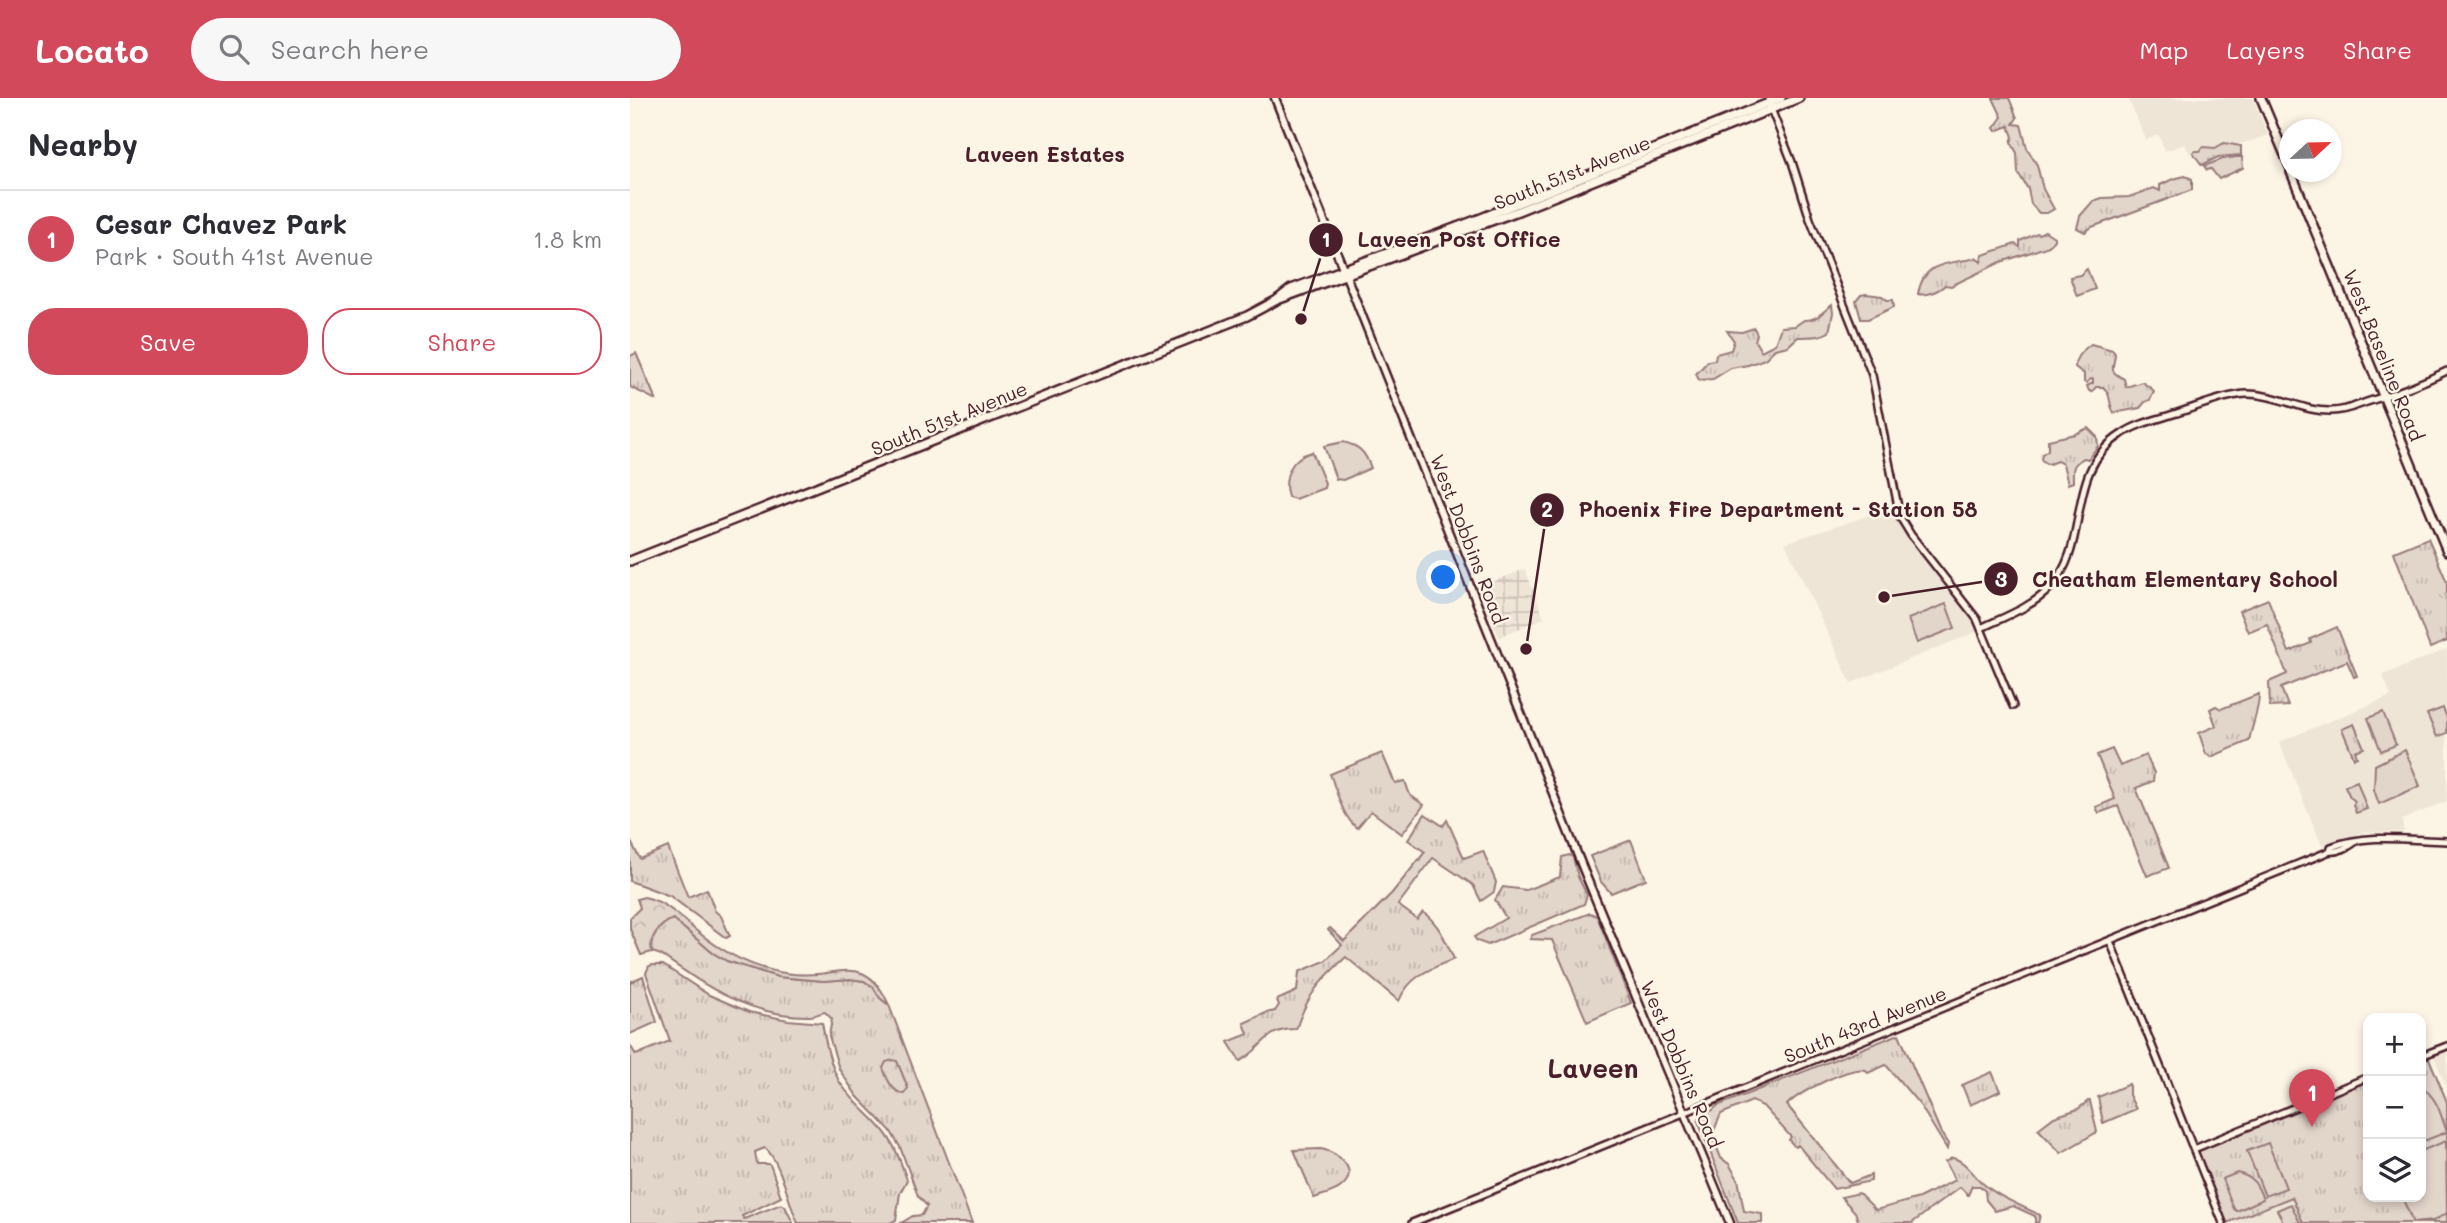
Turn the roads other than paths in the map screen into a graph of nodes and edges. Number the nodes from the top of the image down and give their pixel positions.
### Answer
1 (1275, 98) edge
2 (1781, 98) edge
3 (1798, 98) edge
4 (2261, 98) edge
5 (1770, 103) edge
6 (2279, 142) edge
7 (2295, 182) edge
8 (1437, 233) junction
9 (1409, 250) junction
10 (1345, 271) junction
11 (2447, 371) edge
12 (2384, 398) junction
13 (2447, 551) edge
14 (630, 561) edge
15 (1981, 628) junction
16 (2013, 706) dead end
17 (2447, 841) edge
18 (2110, 941) junction
19 (2447, 1046) edge
20 (2426, 1054) edge
21 (2363, 1079) edge
22 (1686, 1112) junction
23 (2193, 1149) junction
24 (1412, 1223) edge
25 (1730, 1223) edge
26 (2223, 1223) edge

1 - 10 main road, West Dobbins Road
2 - 5 main road, South 51st Avenue
3 - 5 main road, South 51st Avenue
4 - 6 main road, West Baseline Road
5 - 8 main road, South 51st Avenue
5 - 9 main road, South 51st Avenue
5 - 15 street
7 - 12 main road, West Baseline Road
8 - 9 main road
8 - 10 main road, South 51st Avenue
9 - 10 main road, South 51st Avenue
10 - 14 main road, South 51st Avenue
10 - 22 main road, West Dobbins Road
11 - 12 street
12 - 13 main road, West Baseline Road
12 - 15 street
15 - 16 street
17 - 18 street, South 43rd Avenue
18 - 22 street, South 43rd Avenue
18 - 23 street
19 - 20 street
21 - 23 street
22 - 24 street, South 43rd Avenue
22 - 25 main road, West Dobbins Road
23 - 26 street

